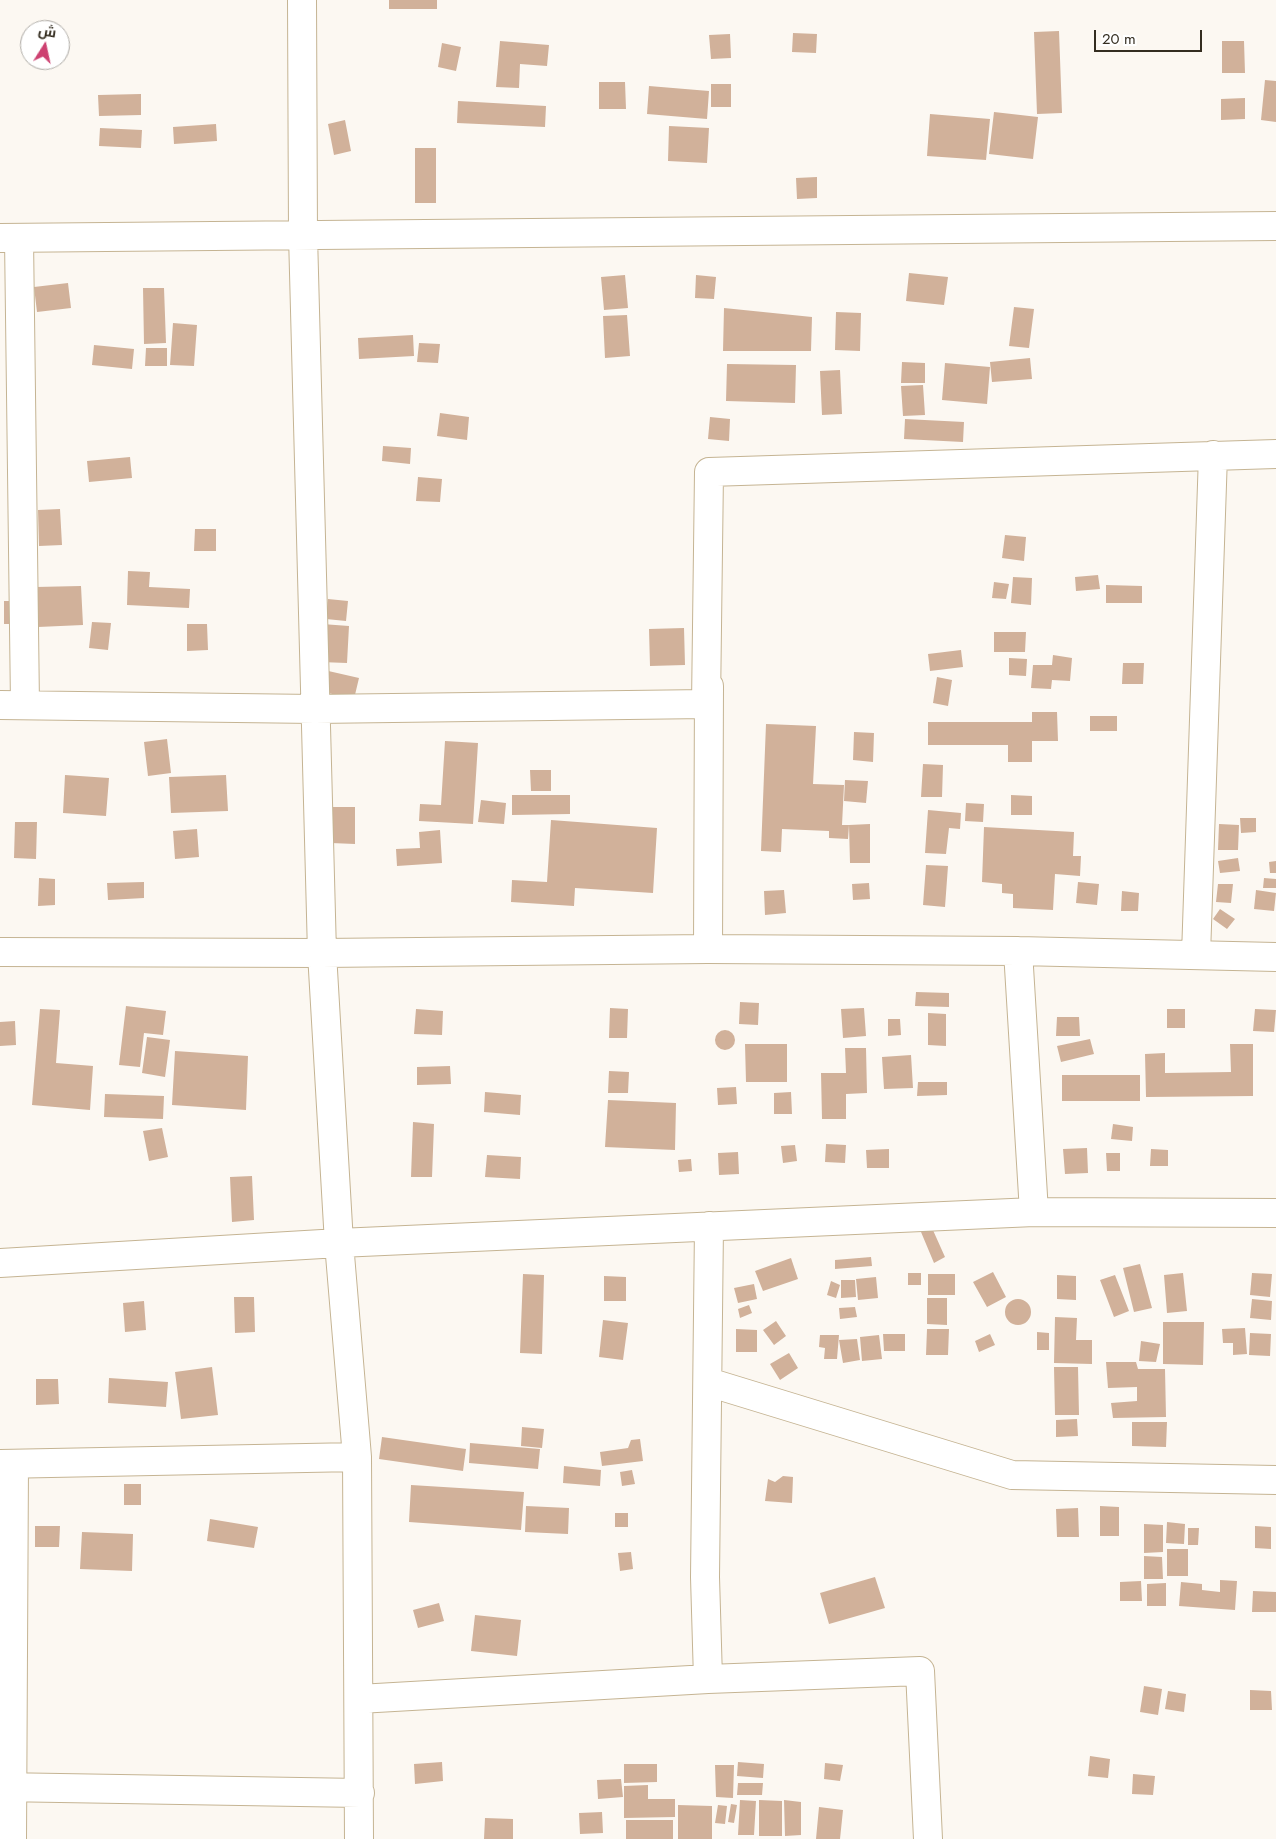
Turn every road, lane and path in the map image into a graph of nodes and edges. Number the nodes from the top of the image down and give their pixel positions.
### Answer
1 (302, 0) edge
2 (1276, 226) edge
3 (303, 235) junction
4 (10, 238) edge
5 (1276, 454) edge
6 (1213, 455) junction
7 (11, 470) edge
8 (710, 472) junction
9 (13, 705) edge
10 (316, 709) junction
11 (708, 949) junction
12 (1018, 951) junction
13 (0, 952) edge
14 (322, 953) junction
15 (1196, 955) junction
16 (1276, 957) edge
17 (1034, 1212) junction
18 (1276, 1213) edge
19 (709, 1226) junction
20 (339, 1243) junction
21 (0, 1263) edge
22 (708, 1382) junction
23 (357, 1457) junction
24 (7, 1464) edge
25 (1276, 1480) edge
26 (708, 1679) junction
27 (359, 1699) junction
28 (6, 1787) edge
29 (360, 1794) junction
30 (12, 1839) edge
31 (359, 1839) edge
32 (928, 1839) edge

1 - 3 street
2 - 3 street
3 - 4 street
3 - 10 street
4 - 7 street
5 - 6 street
6 - 8 street
6 - 15 street
7 - 9 street
8 - 10 street
8 - 11 street
9 - 10 street
10 - 14 street
11 - 12 street
11 - 14 street
12 - 15 street
12 - 17 street
13 - 14 street
14 - 20 street
15 - 16 street
17 - 18 street
17 - 19 street
19 - 20 street
19 - 22 street
20 - 21 street
20 - 23 street
22 - 25 street
22 - 26 street
23 - 24 street
23 - 27 street
24 - 28 street
26 - 27 street
26 - 32 street
27 - 29 street
28 - 29 street
28 - 30 street
29 - 31 street

